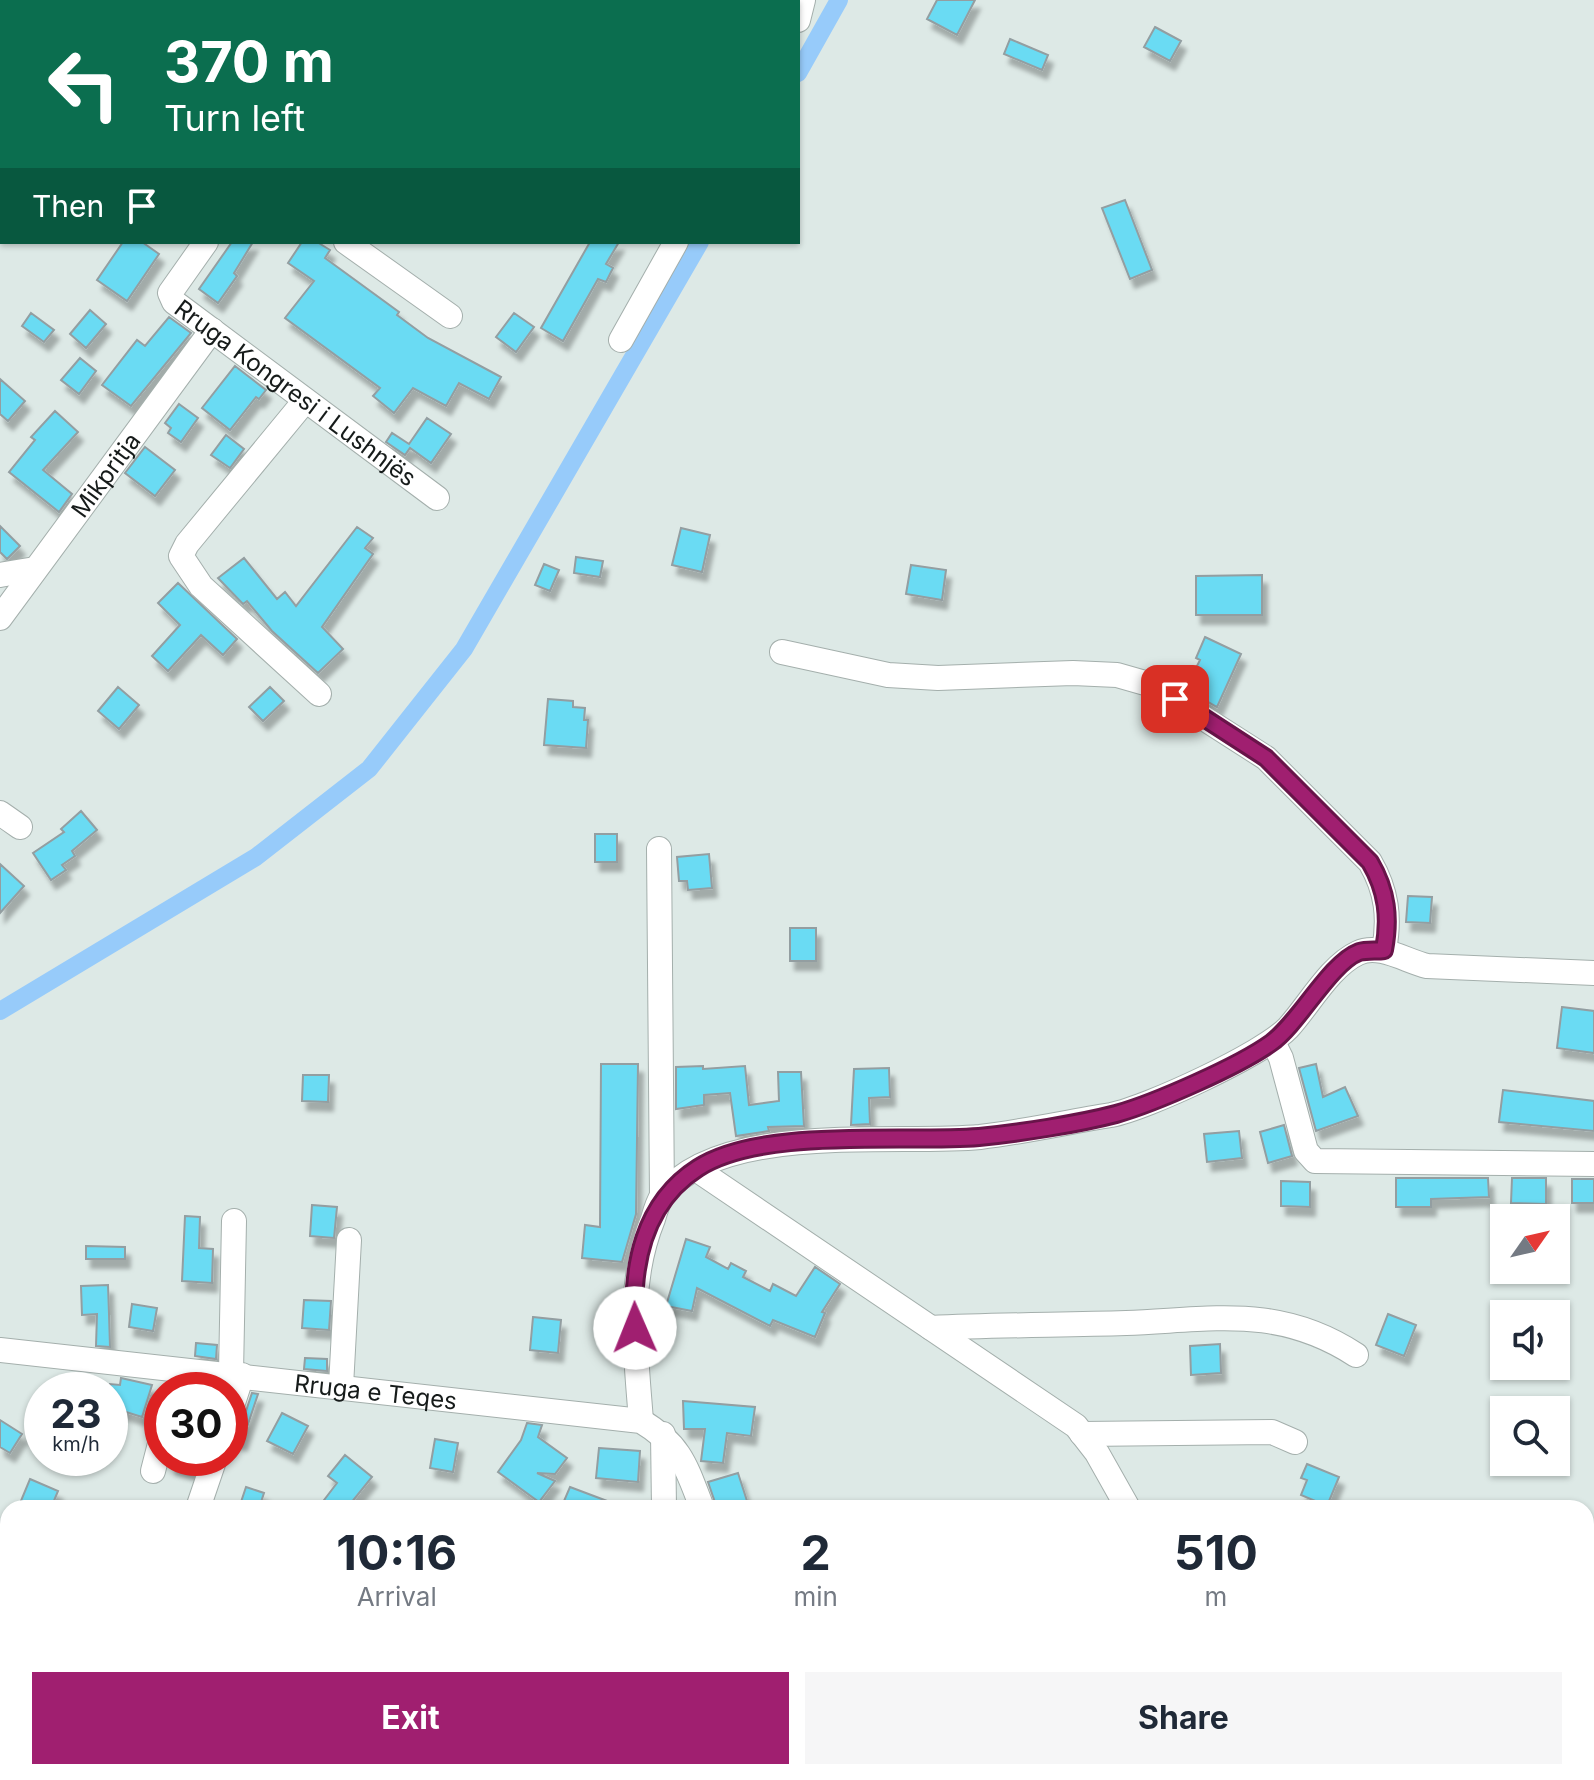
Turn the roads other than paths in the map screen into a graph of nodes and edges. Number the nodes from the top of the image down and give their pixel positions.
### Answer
1 (205, 244) edge
2 (349, 244) edge
3 (675, 244) edge
4 (450, 316) dead end
5 (212, 330) junction
6 (621, 340) dead end
7 (304, 402) junction
8 (437, 498) dead end
9 (35, 569) junction
10 (0, 575) edge
11 (0, 618) edge
12 (782, 652) dead end
13 (319, 694) dead end
14 (659, 849) dead end
15 (1384, 950) junction
16 (1594, 973) edge
17 (1273, 1042) junction
18 (1594, 1164) edge
19 (696, 1169) junction
20 (662, 1197) junction
21 (234, 1221) dead end
22 (349, 1240) dead end
23 (931, 1328) junction
24 (0, 1350) edge
25 (1356, 1355) dead end
26 (236, 1372) edge
27 (144, 1374) edge
28 (248, 1375) edge
29 (341, 1386) junction
30 (641, 1421) junction
31 (663, 1434) junction
32 (1082, 1434) junction
33 (1295, 1442) dead end
34 (209, 1476) edge
35 (201, 1500) edge
36 (664, 1500) edge
37 (699, 1500) edge
38 (1123, 1500) edge

1 - 5 street, Rruga Kongresi i Lushnjës
2 - 4 street
3 - 6 street
5 - 7 street, Rruga Kongresi i Lushnjës
5 - 9 street, Mikpritja
7 - 8 street, Rruga Kongresi i Lushnjës
7 - 13 street
9 - 10 street
9 - 11 street, Mikpritja
12 - 15 street
14 - 20 street
15 - 16 street
15 - 17 street
17 - 18 street
17 - 19 street
19 - 20 street
19 - 23 street
20 - 30 street
21 - 26 street
22 - 29 street
23 - 25 street
23 - 32 street
24 - 27 street, Rruga e Teqes
28 - 29 street, Rruga e Teqes
29 - 30 street, Rruga e Teqes
30 - 31 street, Rruga e Teqes
31 - 36 street
31 - 37 street, Rruga e Teqes
32 - 33 street
32 - 38 street
34 - 35 street

